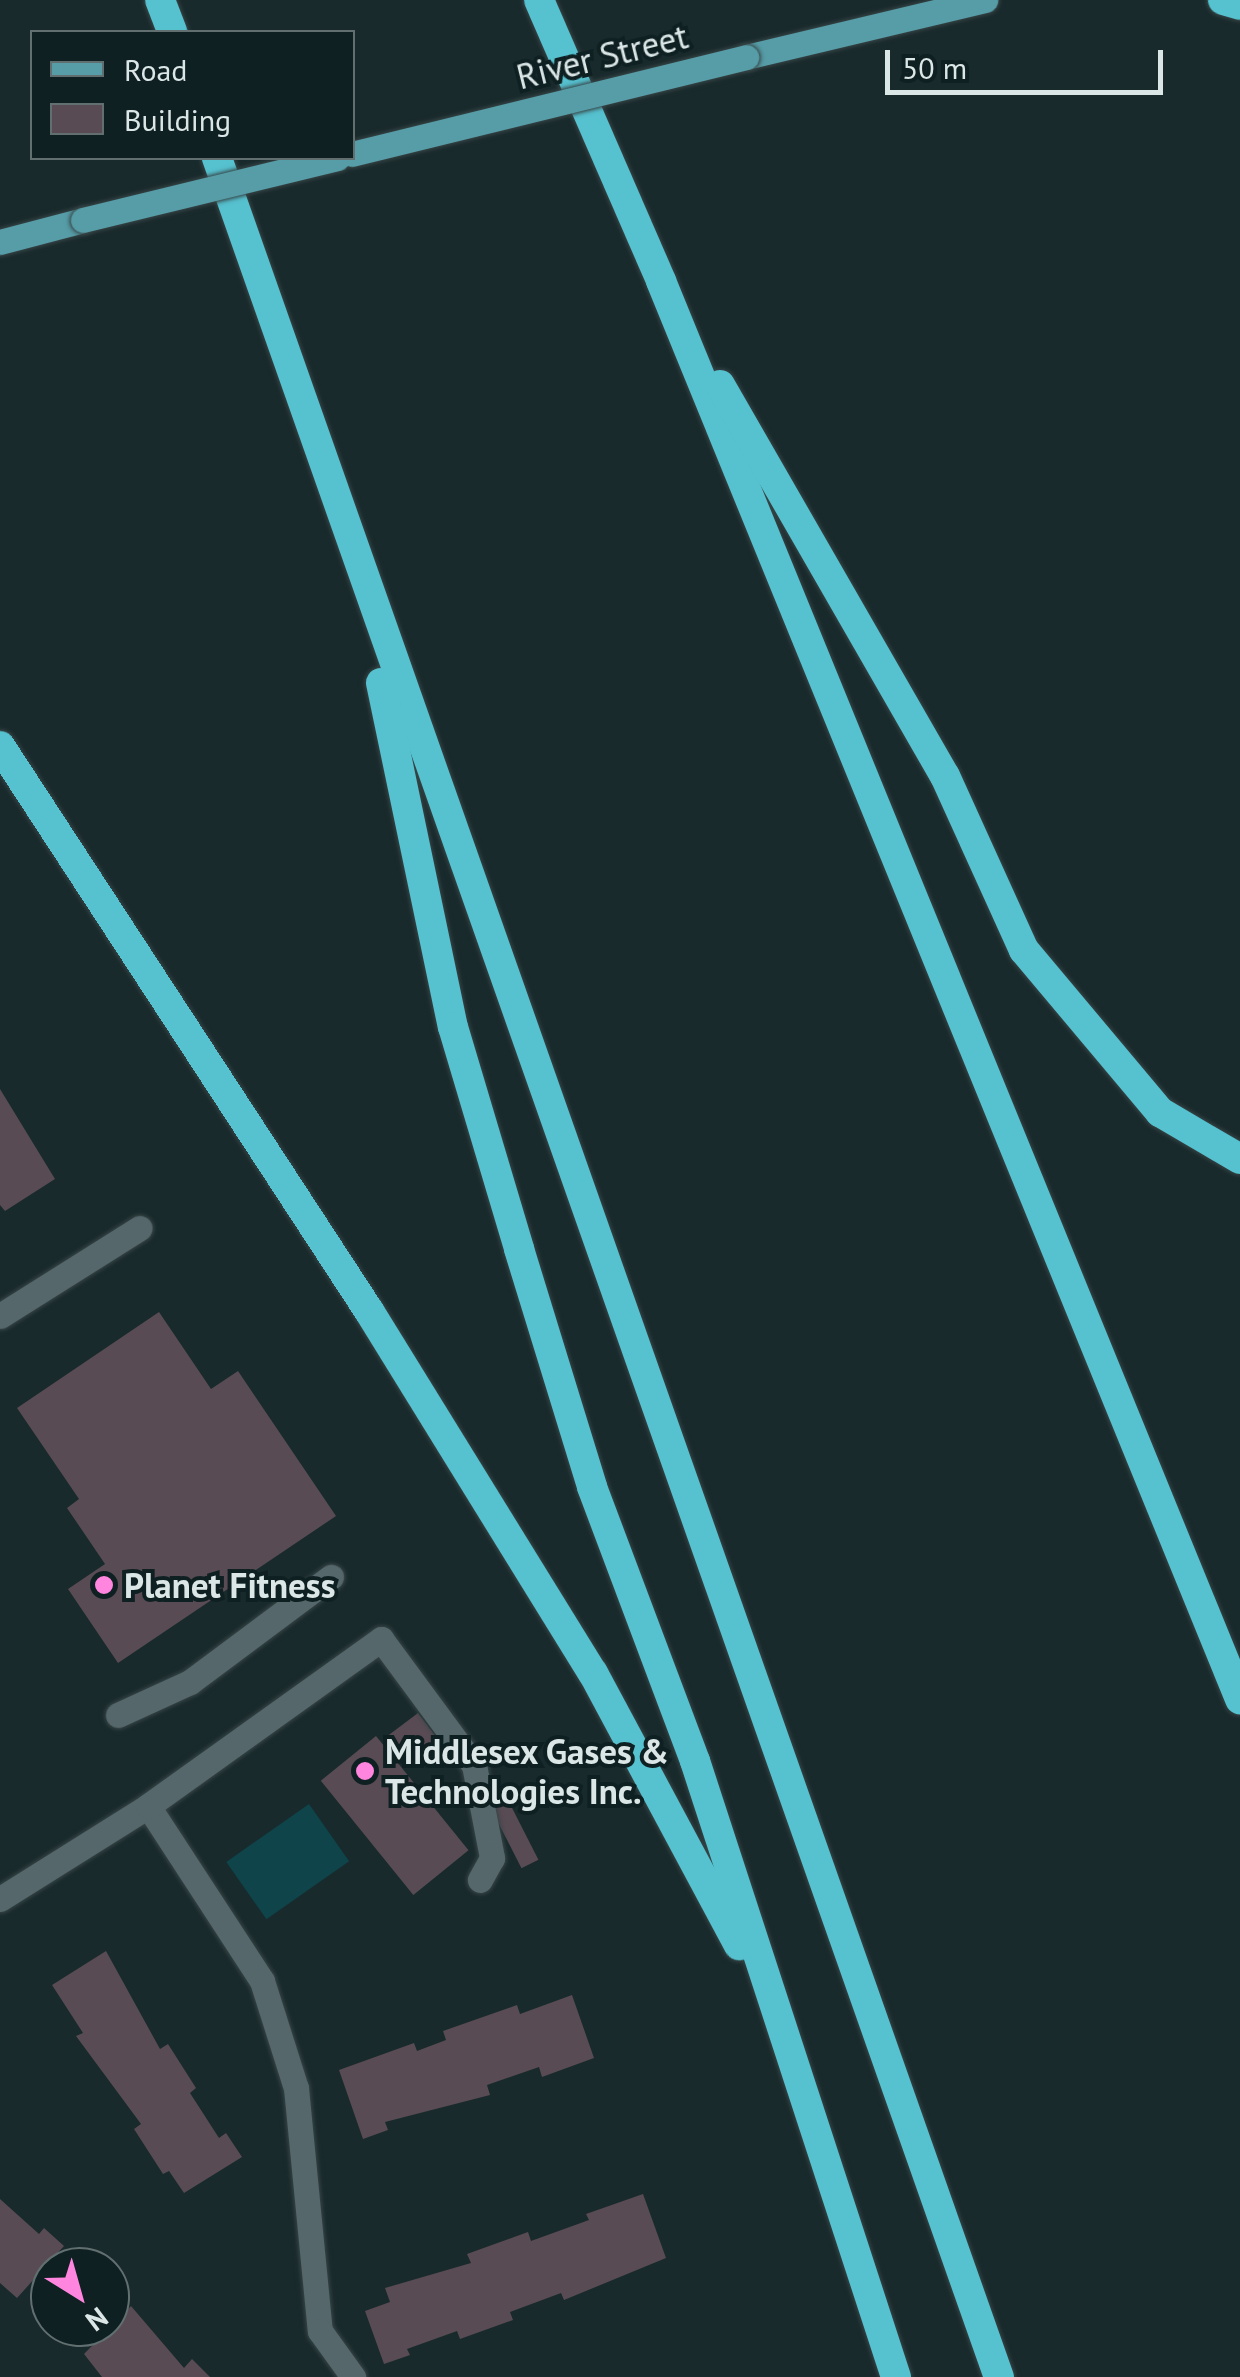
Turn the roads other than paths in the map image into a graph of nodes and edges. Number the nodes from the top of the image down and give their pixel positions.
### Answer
1 (160, 0) edge
2 (538, 0) edge
3 (985, 0) edge
4 (1222, 0) edge
5 (1240, 5) edge
6 (171, 30) edge
7 (355, 153) edge
8 (218, 160) edge
9 (330, 160) edge
10 (0, 242) edge
11 (661, 281) junction
12 (357, 567) junction
13 (0, 746) edge
14 (1240, 1159) edge
15 (140, 1228) dead end
16 (0, 1316) edge
17 (330, 1577) dead end
18 (1240, 1699) edge
19 (118, 1714) dead end
20 (148, 1806) junction
21 (480, 1880) dead end
22 (0, 1898) edge
23 (768, 1995) junction
24 (353, 2377) edge
25 (896, 2377) edge
26 (999, 2377) edge

1 - 6 highway
2 - 11 highway
3 - 7 main road, River Street, bridge
4 - 5 highway
8 - 12 highway
9 - 10 main road, bridge
11 - 14 highway
11 - 18 highway
12 - 23 highway
12 - 26 highway
13 - 23 highway
15 - 16 street
17 - 19 street
20 - 21 street
20 - 22 street
20 - 24 street
23 - 25 highway

